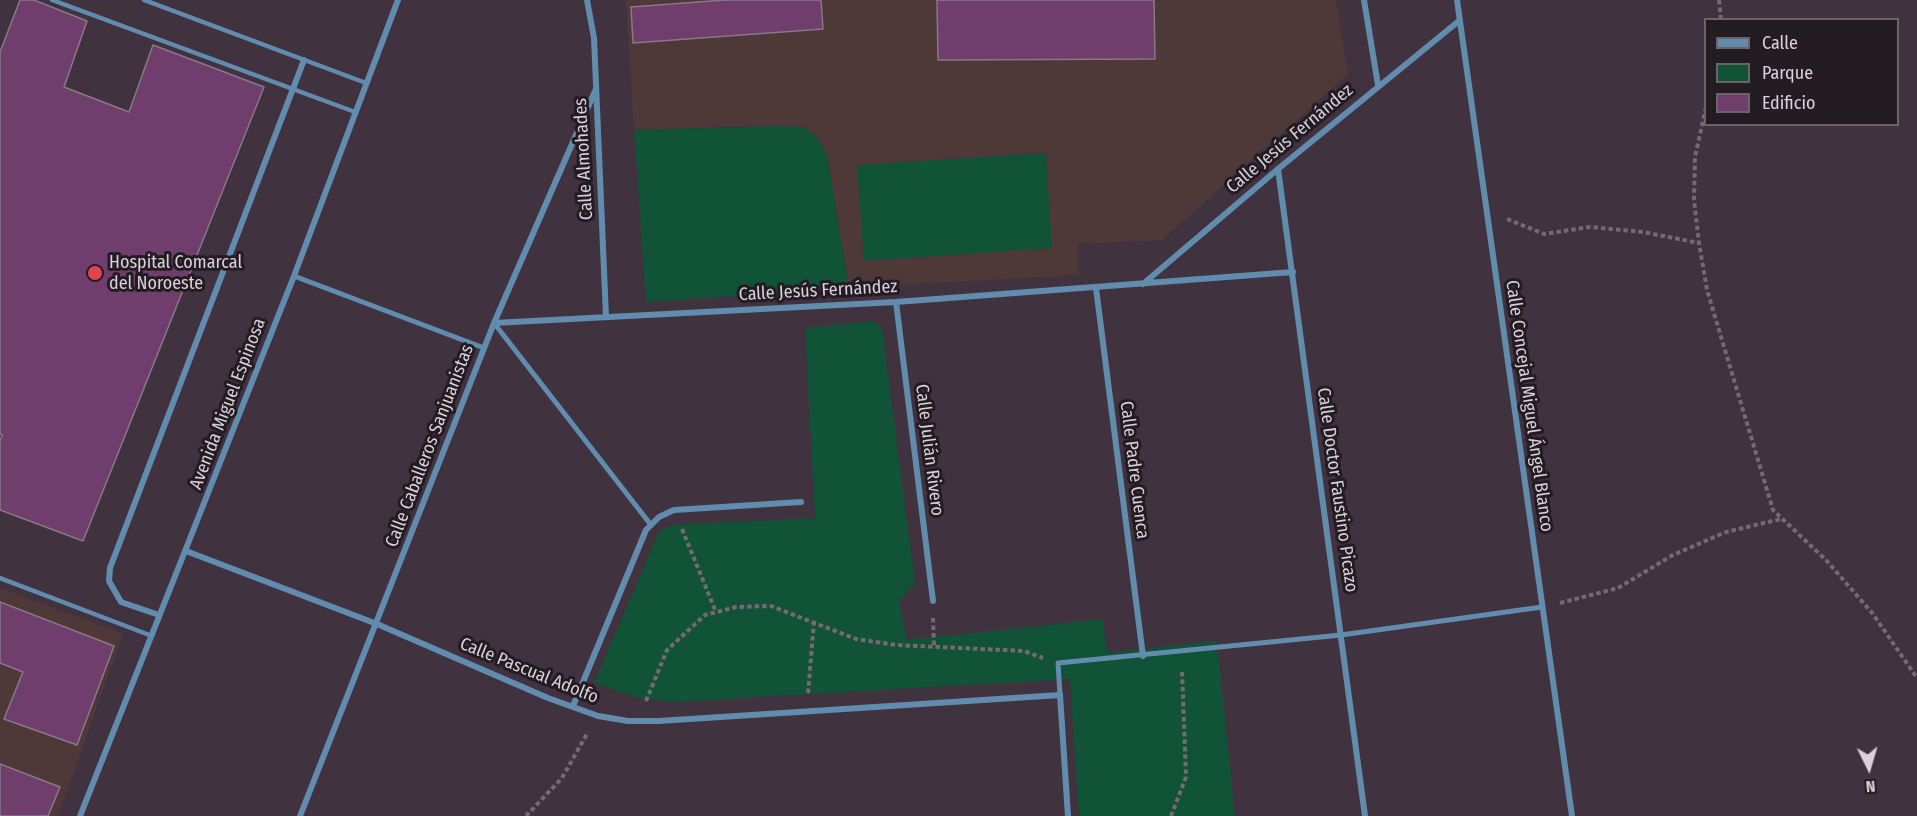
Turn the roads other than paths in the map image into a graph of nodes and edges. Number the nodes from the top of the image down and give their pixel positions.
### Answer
1 (52, 0) edge
2 (144, 0) edge
3 (398, 0) edge
4 (587, 0) edge
5 (1365, 0) edge
6 (1457, 0) edge
7 (1460, 20) junction
8 (304, 60) junction
9 (366, 83) junction
10 (1378, 85) junction
11 (596, 89) junction
12 (293, 90) junction
13 (355, 112) junction
14 (1278, 169) junction
15 (1293, 272) junction
16 (294, 276) junction
17 (1143, 284) junction
18 (1096, 288) junction
19 (896, 302) junction
20 (606, 317) junction
21 (494, 323) junction
22 (484, 348) junction
23 (801, 502) dead end
24 (651, 525) junction
25 (186, 551) junction
26 (0, 578) edge
27 (933, 601) road end
28 (1542, 607) junction
29 (159, 615) junction
30 (377, 624) junction
31 (1341, 635) junction
32 (152, 636) junction
33 (1143, 656) junction
34 (1060, 695) junction
35 (573, 706) junction
36 (80, 816) edge
37 (300, 816) edge
38 (1068, 816) edge
39 (1365, 816) edge
40 (1572, 816) edge

1 - 12 lane
2 - 8 lane
3 - 9 street, Avenida Miguel Espinosa
4 - 11 street, Calle Almohades
5 - 10 street
6 - 7 street, Calle Concejal Miguel Ángel Blanco
7 - 10 street, Calle Jesús Fernández
7 - 28 street, Calle Concejal Miguel Ángel Blanco
8 - 9 lane
8 - 12 street
9 - 13 street, Avenida Miguel Espinosa
10 - 14 street, Calle Jesús Fernández
11 - 20 street, Calle Almohades
11 - 21 street, Calle Caballeros Sanjuanistas
12 - 13 lane
12 - 29 street
13 - 16 street, Avenida Miguel Espinosa
14 - 15 street, Calle Doctor Faustino Picazo
14 - 17 street, Calle Jesús Fernández
15 - 17 street, Calle Jesús Fernández
15 - 31 street, Calle Doctor Faustino Picazo
16 - 22 street
16 - 25 street, Avenida Miguel Espinosa
17 - 18 street, Calle Jesús Fernández
18 - 19 street, Calle Jesús Fernández
18 - 33 street, Calle Padre Cuenca
19 - 20 street, Calle Jesús Fernández
19 - 27 street, Calle Julián Rivero
20 - 21 street, Calle Jesús Fernández
21 - 22 street, Calle Caballeros Sanjuanistas
21 - 24 street
22 - 30 street, Calle Caballeros Sanjuanistas
23 - 24 street
24 - 35 street
25 - 29 street, Avenida Miguel Espinosa
25 - 30 street, Calle Pascual Adolfo
26 - 32 lane
28 - 31 street
28 - 40 street, Calle Concejal Miguel Ángel Blanco
29 - 32 street, Avenida Miguel Espinosa
30 - 35 street, Calle Pascual Adolfo
30 - 37 street, Calle Caballeros Sanjuanistas
31 - 33 street
31 - 39 street, Calle Doctor Faustino Picazo
32 - 36 street, Avenida Miguel Espinosa
33 - 34 street
34 - 35 street, Calle Pascual Adolfo
34 - 38 street

